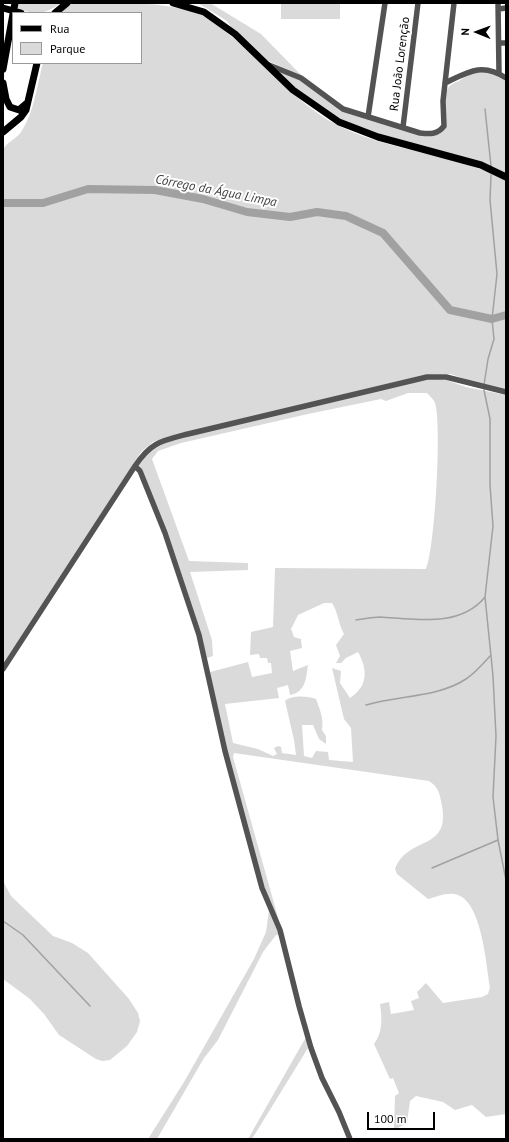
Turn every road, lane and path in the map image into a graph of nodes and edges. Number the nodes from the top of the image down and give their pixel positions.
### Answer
1 (173, 3) edge
2 (194, 3) edge
3 (385, 3) edge
4 (418, 3) edge
5 (454, 3) edge
6 (498, 6) edge
7 (506, 8) edge
8 (5, 9) edge
9 (17, 12) edge
10 (12, 15) edge
11 (235, 34) junction
12 (499, 43) junction
13 (506, 43) edge
14 (37, 64) edge
15 (267, 65) junction
16 (3, 69) edge
17 (499, 73) junction
18 (506, 78) edge
19 (3, 83) edge
20 (445, 83) junction
21 (26, 104) junction
22 (368, 117) junction
23 (403, 127) junction
24 (3, 132) edge
25 (506, 177) edge
26 (506, 392) edge
27 (135, 466) junction
28 (3, 669) edge
29 (350, 1139) edge

1 - 11 main road
2 - 11 main road
3 - 22 street
4 - 23 street, Rua João Lorenção
5 - 20 street
6 - 7 street
6 - 12 street
8 - 9 main road
10 - 16 main road
11 - 15 main road
12 - 13 street
12 - 17 street
14 - 21 main road
15 - 22 street
15 - 25 main road
17 - 18 street
17 - 20 street
19 - 21 main road
20 - 23 street
21 - 24 main road
22 - 23 street
26 - 27 street
27 - 28 street
27 - 29 street

